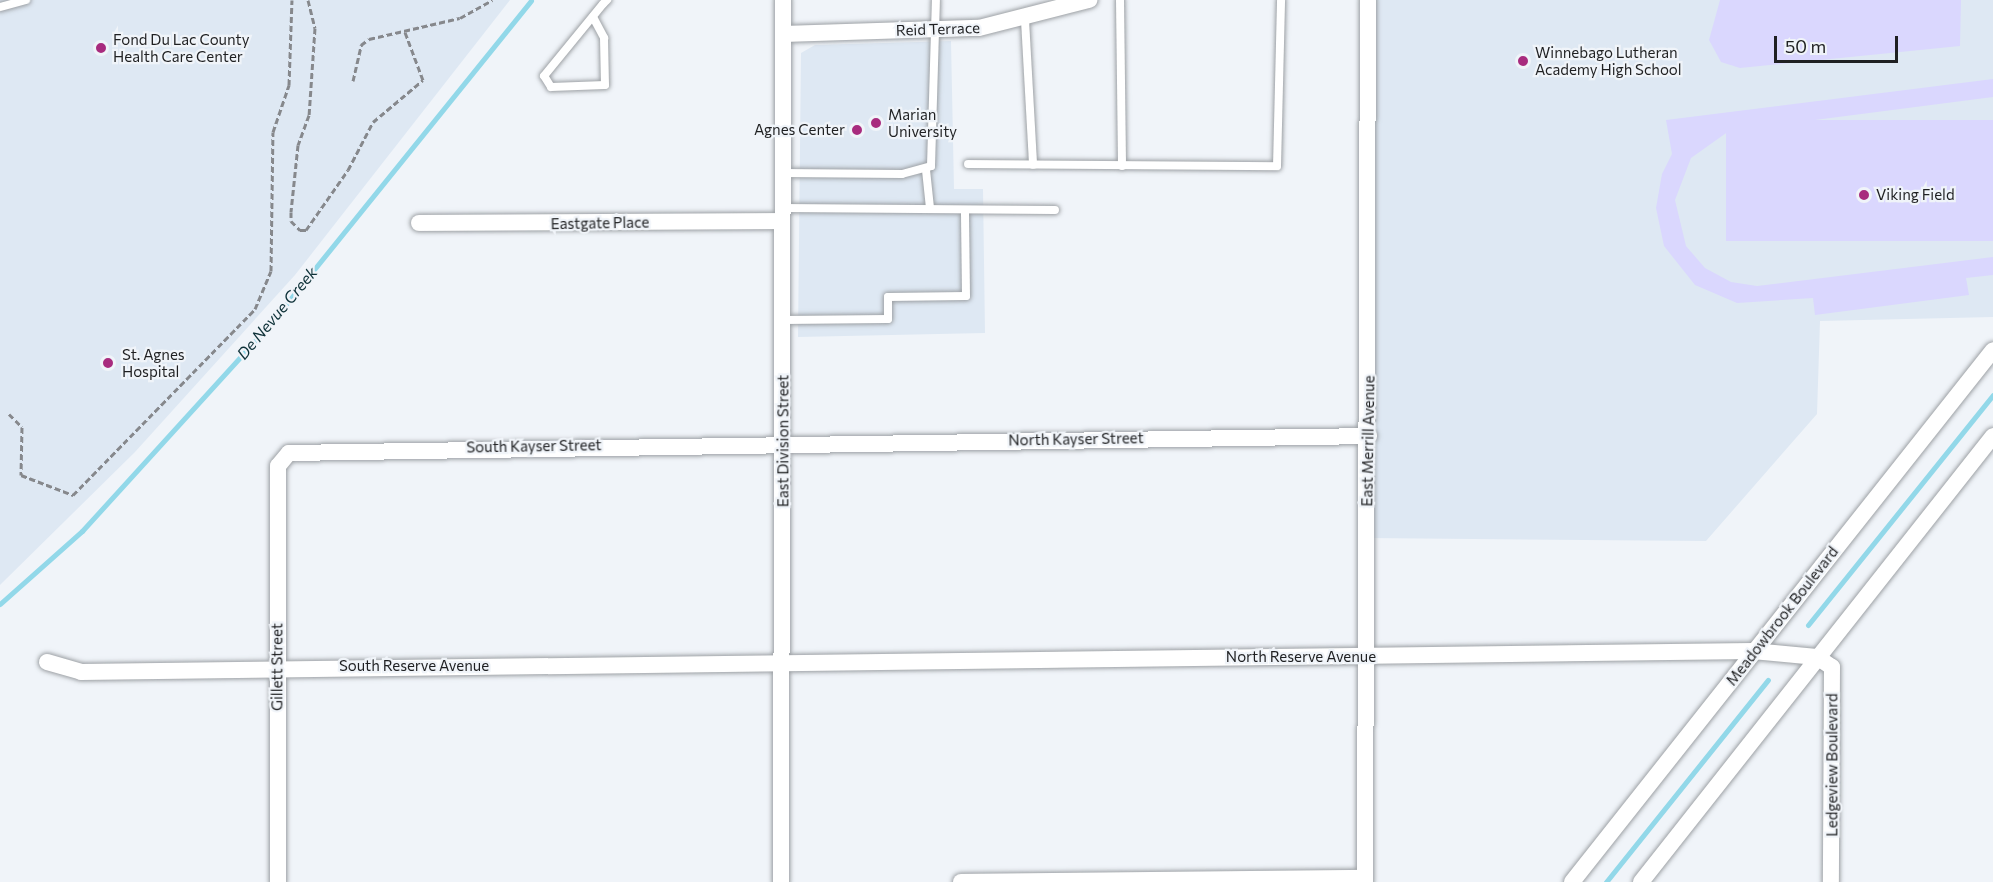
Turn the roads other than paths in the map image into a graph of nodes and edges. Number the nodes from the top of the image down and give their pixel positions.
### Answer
1 (26, 0) edge
2 (607, 0) edge
3 (783, 0) edge
4 (936, 0) edge
5 (1089, 0) edge
6 (1120, 0) edge
7 (1281, 0) edge
8 (1368, 0) edge
9 (0, 7) edge
10 (592, 17) junction
11 (1025, 20) junction
12 (934, 30) junction
13 (783, 34) junction
14 (968, 164) dead end
15 (1033, 165) junction
16 (1122, 166) junction
17 (926, 170) junction
18 (782, 173) junction
19 (930, 209) junction
20 (965, 210) junction
21 (1056, 210) dead end
22 (782, 214) junction
23 (419, 223) dead end
24 (783, 320) junction
25 (1993, 350) edge
26 (1369, 436) junction
27 (1993, 436) edge
28 (783, 442) junction
29 (286, 455) joint
30 (1754, 651) junction
31 (1817, 657) junction
32 (1366, 658) junction
33 (47, 662) dead end
34 (784, 663) junction
35 (277, 667) junction
36 (1365, 880) edge
37 (278, 882) edge
38 (781, 882) edge
39 (961, 882) edge
40 (1572, 882) edge
41 (1641, 882) edge
42 (1831, 882) edge

1 - 9 lane
2 - 10 lane
3 - 13 street, East Division Street
4 - 12 lane
5 - 11 street, Reid Terrace
6 - 16 lane
7 - 16 lane
8 - 26 street, East Merrill Avenue
10 - 10 lane
11 - 12 street, Reid Terrace
11 - 15 lane
12 - 13 street, Reid Terrace
12 - 17 lane
13 - 18 street, East Division Street
14 - 15 lane
15 - 16 lane
17 - 18 lane
17 - 19 lane
18 - 22 street, East Division Street
19 - 20 lane
19 - 22 lane
20 - 21 lane
20 - 24 lane
22 - 23 street, Eastgate Place
22 - 24 street, East Division Street
24 - 28 street, East Division Street
25 - 30 street, Meadowbrook Boulevard
26 - 28 street, North Kayser Street
26 - 32 street, East Merrill Avenue
27 - 31 street
28 - 29 street, South Kayser Street
28 - 34 street, East Division Street
29 - 35 street, Gillett Street
30 - 31 street, North Reserve Avenue
30 - 32 street, North Reserve Avenue
30 - 40 street, Meadowbrook Boulevard
31 - 41 street
31 - 42 street, Ledgeview Boulevard
32 - 34 street, North Reserve Avenue
32 - 36 street, East Merrill Avenue
33 - 35 street, South Reserve Avenue
34 - 35 street, South Reserve Avenue
34 - 38 street, East Division Street
35 - 37 street, Gillett Street
36 - 39 street

